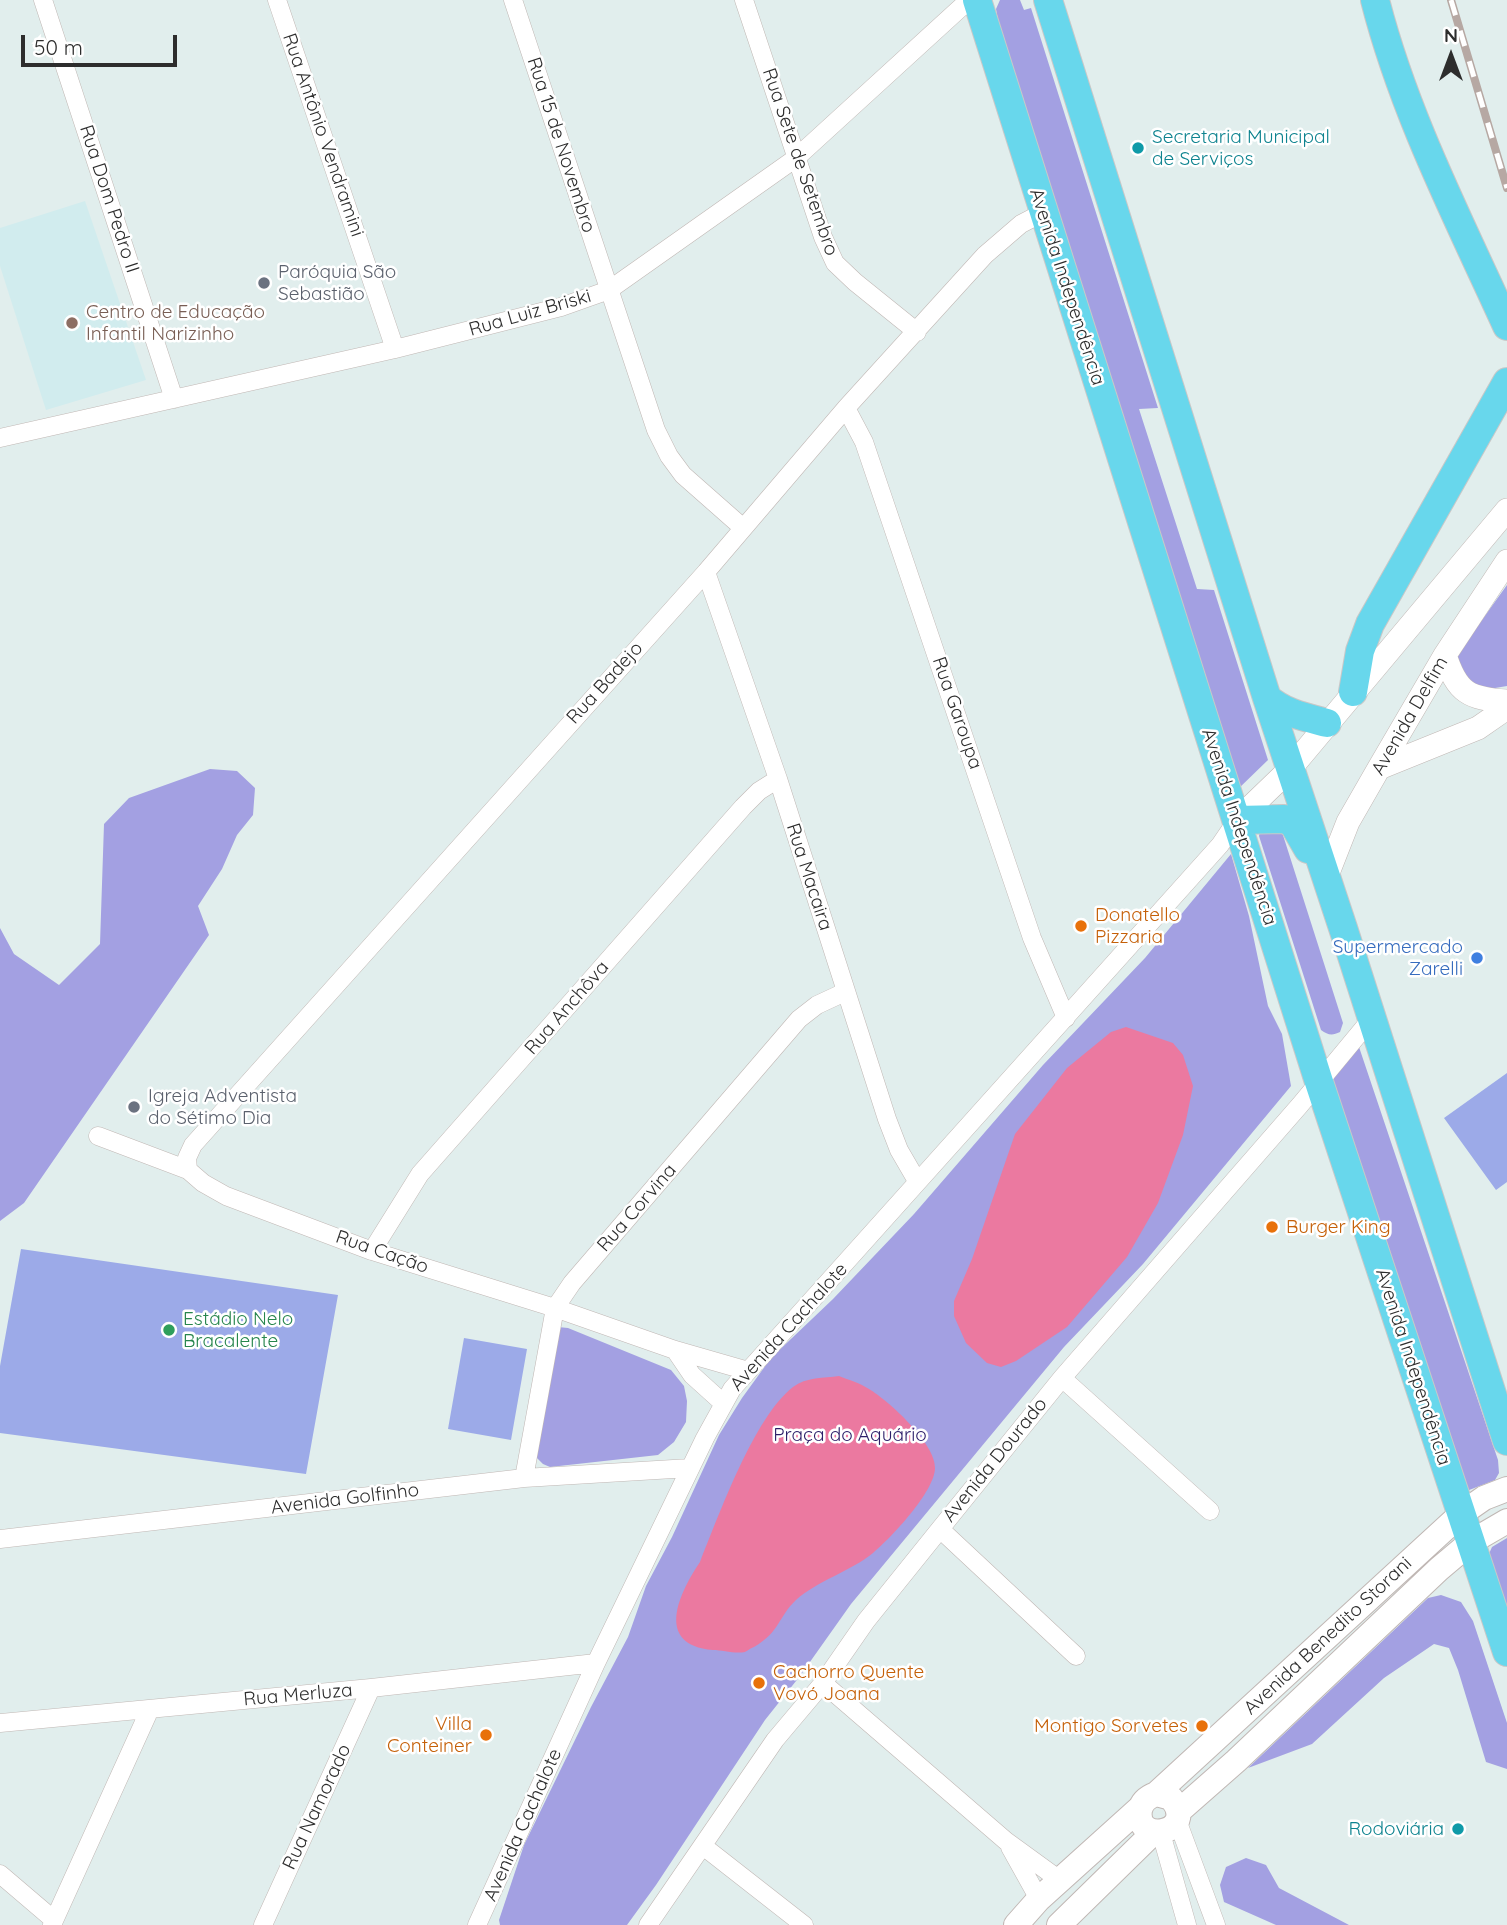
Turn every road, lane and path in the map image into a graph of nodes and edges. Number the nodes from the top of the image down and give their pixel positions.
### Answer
1 (43, 0) edge
2 (277, 0) edge
3 (513, 0) edge
4 (744, 0) edge
5 (968, 0) edge
6 (978, 0) edge
7 (1048, 0) edge
8 (1375, 0) edge
9 (796, 158) junction
10 (1044, 212) junction
11 (609, 290) junction
12 (1507, 326) edge
13 (917, 332) junction
14 (395, 349) junction
15 (1507, 382) edge
16 (174, 399) junction
17 (846, 408) junction
18 (0, 438) edge
19 (1507, 510) edge
20 (742, 527) junction
21 (1507, 561) edge
22 (706, 572) junction
23 (1445, 655) junction
24 (1353, 692) junction
25 (1267, 698) junction
26 (1507, 701) edge
27 (1507, 708) edge
28 (1327, 723) junction
29 (1379, 768) junction
30 (1290, 769) junction
31 (778, 779) junction
32 (1237, 820) junction
33 (1326, 878) junction
34 (845, 992) junction
35 (1066, 1018) junction
36 (1372, 1018) junction
37 (1319, 1082) junction
38 (98, 1136) dead end
39 (188, 1170) junction
40 (917, 1181) junction
41 (372, 1251) junction
42 (555, 1308) junction
43 (675, 1350) junction
44 (748, 1371) junction
45 (1062, 1378) junction
46 (723, 1403) junction
47 (1507, 1441) edge
48 (690, 1468) junction
49 (524, 1478) junction
50 (1507, 1489) edge
51 (1210, 1511) dead end
52 (1461, 1514) junction
53 (1507, 1521) edge
54 (940, 1529) junction
55 (0, 1539) edge
56 (1471, 1542) junction
57 (1507, 1652) edge
58 (1076, 1656) dead end
59 (596, 1663) junction
60 (823, 1683) junction
61 (371, 1688) junction
62 (150, 1709) junction
63 (0, 1723) edge
64 (1148, 1801) junction
65 (1168, 1824) junction
66 (1006, 1841) junction
67 (703, 1846) junction
68 (0, 1874) edge
69 (1061, 1881) junction
70 (1039, 1899) junction
71 (486, 1906) junction
72 (53, 1923) edge
73 (263, 1925) edge
74 (477, 1925) edge
75 (491, 1925) edge
76 (648, 1925) edge
77 (804, 1925) edge
78 (1016, 1925) edge
79 (1059, 1925) edge
80 (1188, 1925) edge
81 (1216, 1925) edge

1 - 16 street, Rua Dom Pedro II
2 - 14 street, Rua Antônio Vendramini
3 - 11 street, Rua 15 de Novembro
4 - 9 street, Rua Sete de Setembro
5 - 9 street, Rua Luiz Briski
6 - 10 main road, Avenida Independência
7 - 25 main road
8 - 12 main road
9 - 11 street, Rua Luiz Briski
9 - 13 street, Rua Sete de Setembro
10 - 13 street, Rua Badejo
10 - 32 main road, Avenida Independência
11 - 14 street, Rua Luiz Briski
11 - 20 street, Rua 15 de Novembro
13 - 17 street, Rua Badejo
14 - 16 street, Rua Luiz Briski
15 - 24 main road
16 - 18 street, Rua Luiz Briski
17 - 20 street, Rua Badejo
17 - 35 street, Rua Garoupa
19 - 24 street
20 - 22 street, Rua Badejo
21 - 23 street, Avenida Delfim
22 - 31 street, Rua Macaira
22 - 39 street, Rua Badejo
23 - 26 street
23 - 29 street, Avenida Delfim
24 - 28 street
25 - 28 main road
25 - 30 main road
27 - 29 street
28 - 30 street
29 - 33 street, Avenida Delfim
30 - 32 street
30 - 33 main road
31 - 34 street, Rua Macaira
31 - 41 street, Rua Anchôva
32 - 33 main road
32 - 35 street, Avenida Cachalote
32 - 37 main road, Avenida Independência
33 - 36 main road
34 - 40 street, Rua Macaira
34 - 42 street, Rua Corvina
35 - 40 street, Avenida Cachalote
36 - 37 street, Avenida Dourado
36 - 47 main road
37 - 45 street, Avenida Dourado
37 - 52 main road, Avenida Independência
38 - 39 street, Rua Cação
39 - 41 street, Rua Cação
40 - 44 street, Avenida Cachalote
41 - 42 street, Rua Cação
42 - 43 street, Rua Cação
42 - 49 street, Rua Corvina
43 - 44 street, Rua Cação
43 - 46 street
44 - 46 street, Avenida Cachalote
45 - 51 street
45 - 54 street, Avenida Dourado
46 - 48 street, Avenida Cachalote
48 - 49 street, Avenida Golfinho
48 - 59 street, Avenida Cachalote
49 - 55 street, Avenida Golfinho
50 - 52 main road, Avenida Benedito Storani
52 - 56 main road, Avenida Independência
52 - 64 main road, Avenida Benedito Storani
53 - 56 main road, Avenida Benedito Storani
54 - 58 street
54 - 60 street, Avenida Dourado
56 - 57 main road, Avenida Independência
56 - 65 main road, Avenida Benedito Storani
59 - 61 street, Rua Merluza
59 - 71 street, Avenida Cachalote
60 - 66 street
60 - 67 street, Avenida Dourado
61 - 62 street, Rua Merluza
61 - 73 street, Rua Namorado
62 - 63 street, Rua Merluza
62 - 72 street
64 - 65 main road
64 - 65 main road
64 - 69 main road, Avenida Benedito Storani
65 - 79 main road, Avenida Benedito Storani
65 - 80 street
65 - 81 street
66 - 69 street
66 - 70 street
67 - 76 street, Avenida Dourado
67 - 77 street
68 - 72 street
69 - 70 main road, Avenida Benedito Storani
70 - 78 main road, Avenida Benedito Storani
71 - 74 street, Avenida Cachalote
71 - 75 street

